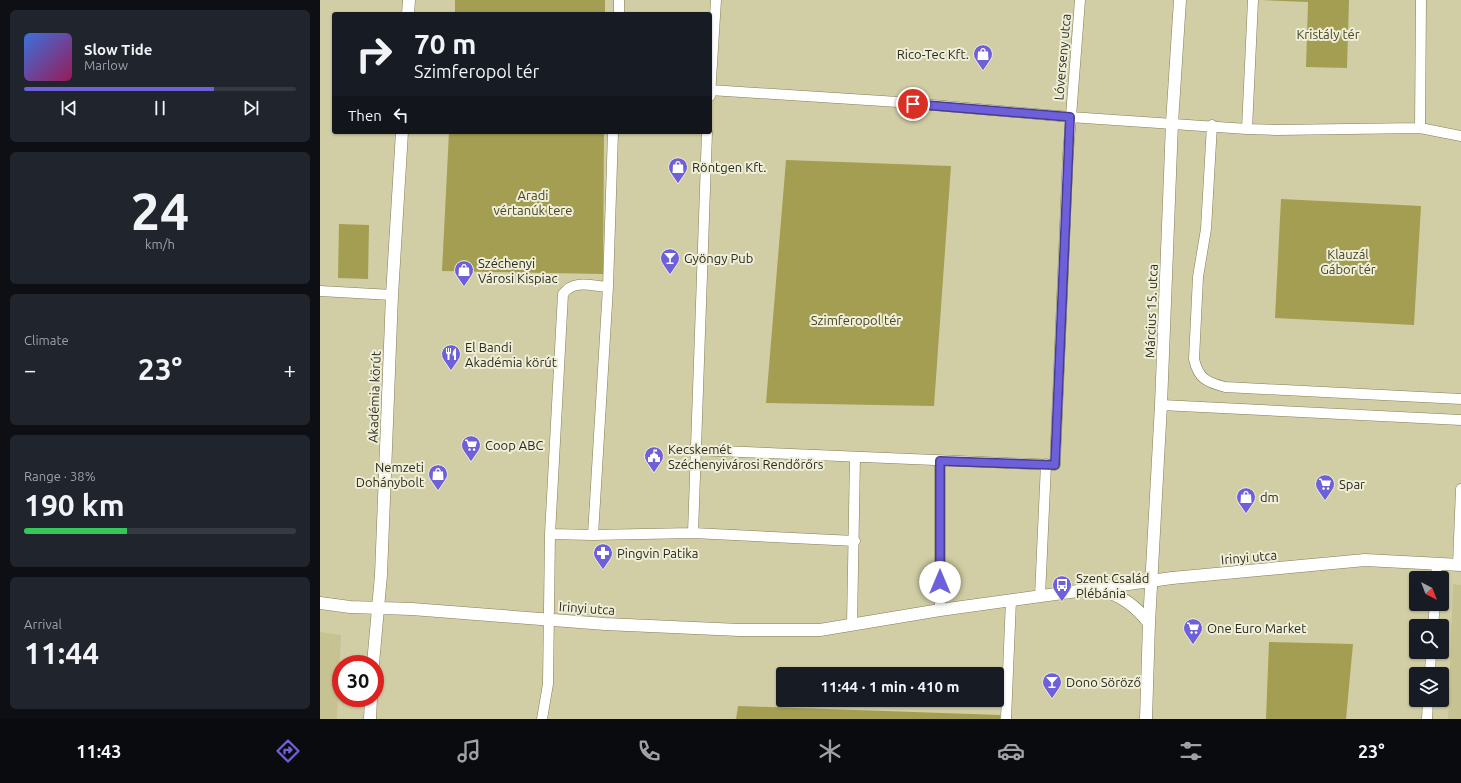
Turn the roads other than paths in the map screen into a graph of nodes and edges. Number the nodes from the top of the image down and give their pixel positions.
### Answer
1 (409, 0) edge
2 (619, 0) edge
3 (716, 0) edge
4 (1080, 0) edge
5 (1180, 0) edge
6 (1253, 0) edge
7 (1421, 0) edge
8 (408, 12) edge
9 (619, 12) edge
10 (712, 60) edge
11 (712, 90) edge
12 (1070, 117) junction
13 (1172, 123) junction
14 (1212, 125) junction
15 (1247, 128) junction
16 (1420, 128) junction
17 (402, 134) edge
18 (614, 134) edge
19 (708, 134) edge
20 (1461, 136) edge
21 (608, 287) junction
22 (320, 291) edge
23 (392, 295) junction
24 (1461, 399) edge
25 (1161, 405) junction
26 (1461, 420) edge
27 (695, 450) junction
28 (855, 457) junction
29 (940, 461) junction
30 (1046, 464) junction
31 (1461, 489) edge
32 (693, 533) junction
33 (550, 534) junction
34 (593, 535) junction
35 (855, 541) junction
36 (1438, 564) junction
37 (1459, 565) edge
38 (1437, 571) edge
39 (1152, 580) junction
40 (1098, 588) junction
41 (1040, 596) junction
42 (1011, 600) junction
43 (320, 603) edge
44 (378, 608) junction
45 (940, 610) junction
46 (548, 620) junction
47 (1149, 623) junction
48 (852, 625) junction
49 (374, 655) edge
50 (548, 684) junction
51 (371, 707) edge
52 (1428, 707) edge
53 (370, 719) edge
54 (536, 719) edge
55 (542, 719) edge
56 (1006, 719) edge
57 (1146, 719) edge
58 (1427, 719) edge

1 - 8 street
2 - 9 street
3 - 10 street
4 - 12 street, Lóverseny utca
5 - 13 street, Március 15. utca
6 - 15 street
7 - 16 street
11 - 12 street
12 - 13 street
12 - 30 street
13 - 14 street
13 - 25 street, Március 15. utca
14 - 15 street
14 - 24 street
15 - 16 street
16 - 20 street
17 - 23 street, Akadémia körút
18 - 21 street
19 - 27 street
21 - 33 street
21 - 34 street
22 - 23 street
23 - 44 street, Akadémia körút
25 - 26 street
25 - 39 street, Március 15. utca
27 - 28 street
27 - 32 street
28 - 29 street
28 - 35 street
29 - 30 street
29 - 45 street
30 - 41 street
31 - 37 street
32 - 34 street
32 - 35 street
33 - 34 street
33 - 46 street
35 - 48 street
36 - 37 street, Irinyi utca
36 - 38 street
36 - 39 street, Irinyi utca
39 - 40 street, Irinyi utca
39 - 47 street, Március 15. utca
40 - 41 street, Irinyi utca
40 - 47 street
41 - 42 street, Irinyi utca
42 - 45 street, Irinyi utca
42 - 56 street
43 - 44 street, Irinyi utca
44 - 46 street, Irinyi utca
44 - 49 street, Akadémia körút
45 - 48 street, Irinyi utca
46 - 48 street, Irinyi utca
46 - 50 street
47 - 57 street, Március 15. utca
50 - 54 street
50 - 55 street
51 - 53 street
52 - 58 street

